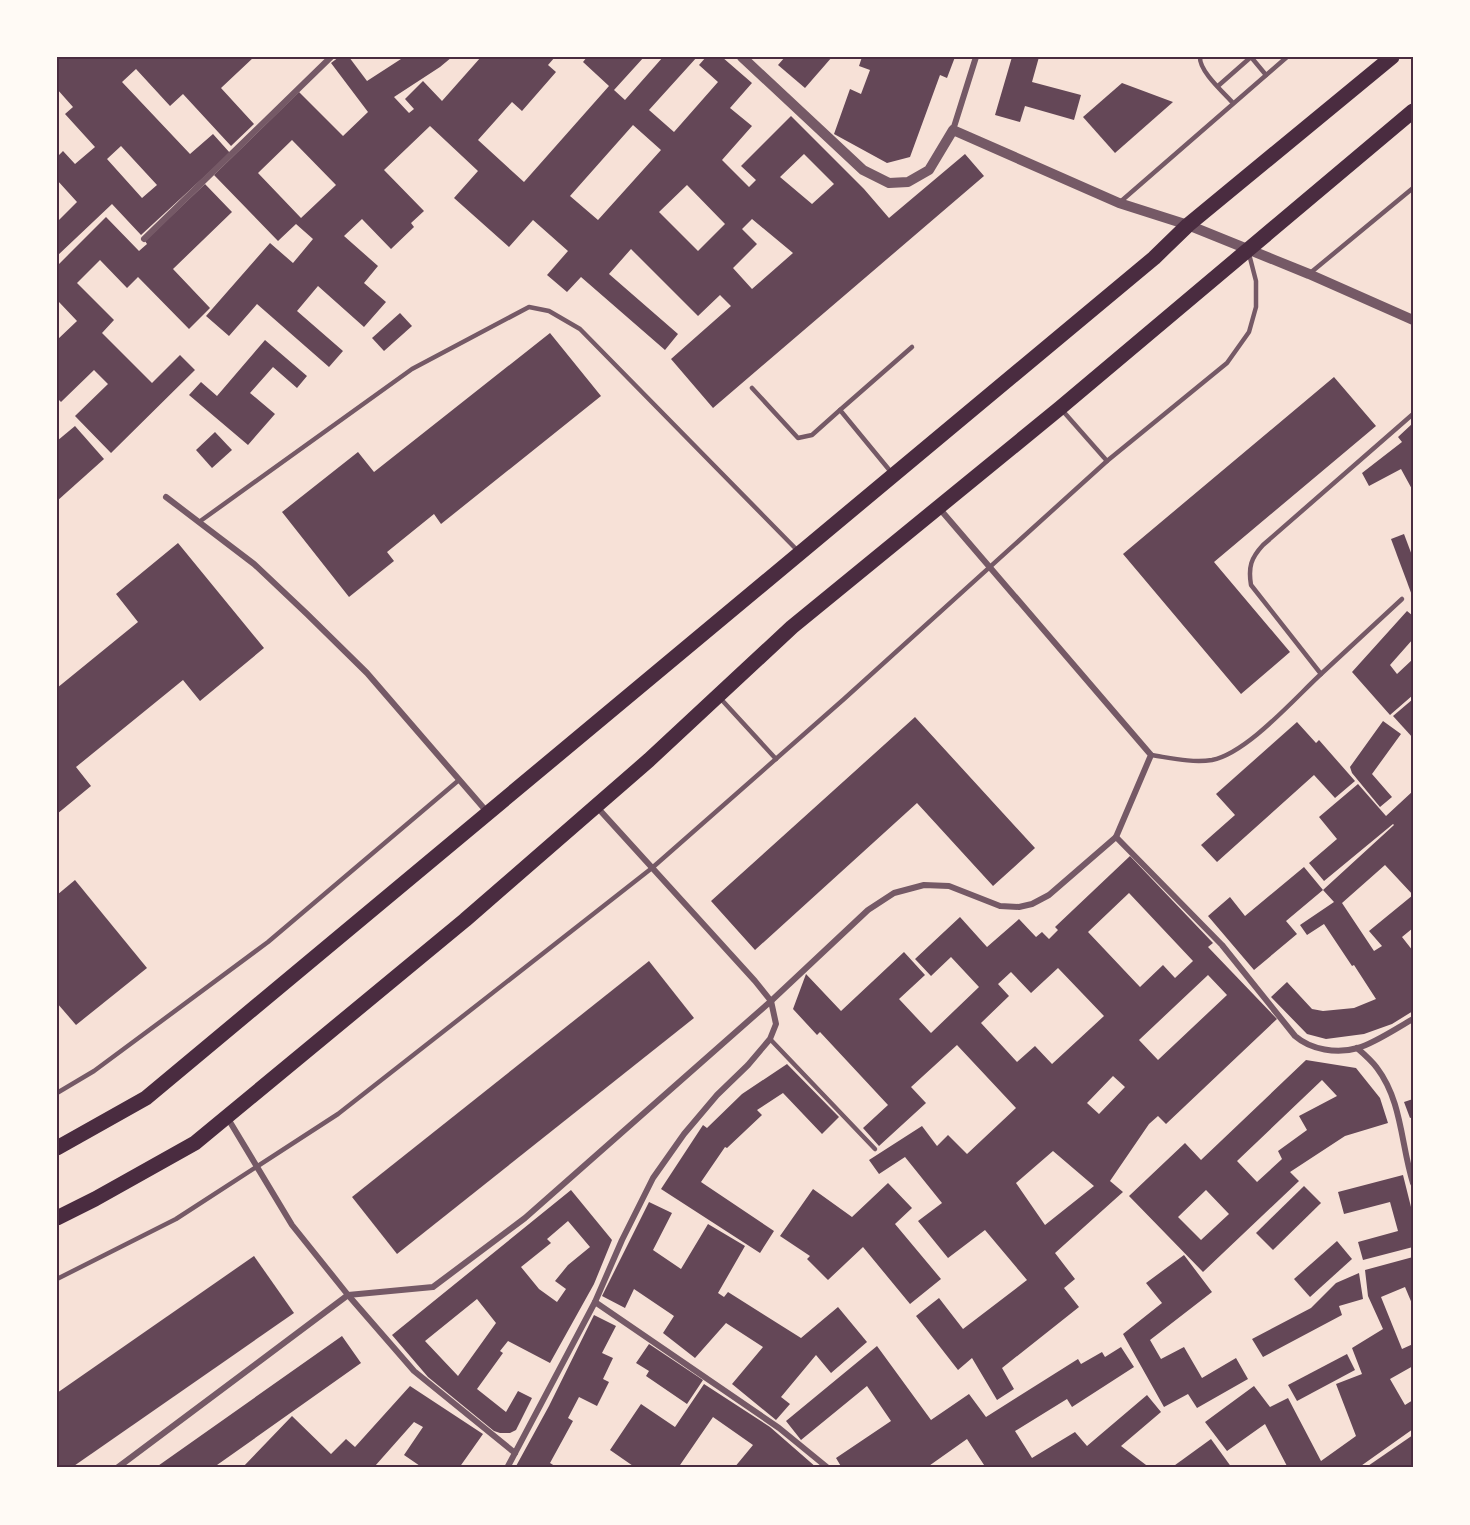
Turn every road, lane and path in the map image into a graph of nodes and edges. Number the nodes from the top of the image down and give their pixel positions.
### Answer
1 (331, 57) edge
2 (742, 57) edge
3 (976, 57) edge
4 (1200, 57) edge
5 (1251, 57) edge
6 (1287, 57) edge
7 (1392, 57) edge
8 (1266, 75) junction
9 (1218, 86) junction
10 (1233, 104) junction
11 (1413, 111) edge
12 (953, 130) junction
13 (1413, 188) edge
14 (1119, 203) junction
15 (1188, 225) junction
16 (144, 239) dead end
17 (1248, 250) junction
18 (1309, 274) junction
19 (1413, 320) edge
20 (912, 347) dead end
21 (752, 388) dead end
22 (1060, 408) junction
23 (840, 410) junction
24 (1413, 414) edge
25 (1107, 461) junction
26 (894, 475) junction
27 (166, 497) dead end
28 (939, 508) junction
29 (199, 522) junction
30 (800, 553) junction
31 (990, 568) junction
32 (1402, 599) dead end
33 (1321, 674) junction
34 (718, 696) junction
35 (1151, 755) junction
36 (776, 759) junction
37 (459, 780) junction
38 (596, 806) junction
39 (488, 813) junction
40 (1116, 837) junction
41 (652, 868) junction
42 (771, 1001) junction
43 (1413, 1019) edge
44 (771, 1039) junction
45 (1357, 1048) junction
46 (57, 1093) edge
47 (227, 1116) junction
48 (57, 1148) edge
49 (875, 1149) dead end
50 (257, 1167) junction
51 (1413, 1183) edge
52 (57, 1218) edge
53 (57, 1279) edge
54 (348, 1295) junction
55 (595, 1302) junction
56 (515, 1453) junction
57 (117, 1468) edge
58 (507, 1468) edge
59 (828, 1468) edge

1 - 16 street
2 - 12 street
3 - 12 street
4 - 9 lane
5 - 8 lane
5 - 9 lane
6 - 8 lane
7 - 15 main road
8 - 10 lane
9 - 10 lane
10 - 14 lane
11 - 17 main road
12 - 14 street
13 - 18 lane
14 - 15 street
15 - 17 street
15 - 26 main road
17 - 18 street
17 - 22 main road
17 - 25 lane
18 - 19 street
20 - 23 lane
21 - 23 lane
22 - 25 lane
22 - 28 main road
23 - 26 lane
24 - 33 lane
25 - 31 lane
26 - 30 main road
27 - 29 street
28 - 31 street
28 - 34 main road
29 - 30 lane
29 - 37 street
30 - 39 main road
31 - 35 street
31 - 36 lane
32 - 33 lane
33 - 35 lane
34 - 36 lane
34 - 38 main road
35 - 40 street
36 - 41 lane
37 - 39 street
37 - 46 lane
38 - 41 street
38 - 47 main road
39 - 48 main road
40 - 42 street
40 - 45 street
41 - 42 street
41 - 50 lane
42 - 44 street
42 - 54 street
43 - 45 street
44 - 49 lane
44 - 55 street
45 - 51 street
47 - 50 street
47 - 52 main road
50 - 53 lane
50 - 54 street
54 - 56 street
54 - 57 street
55 - 56 street
55 - 59 street
56 - 58 street

